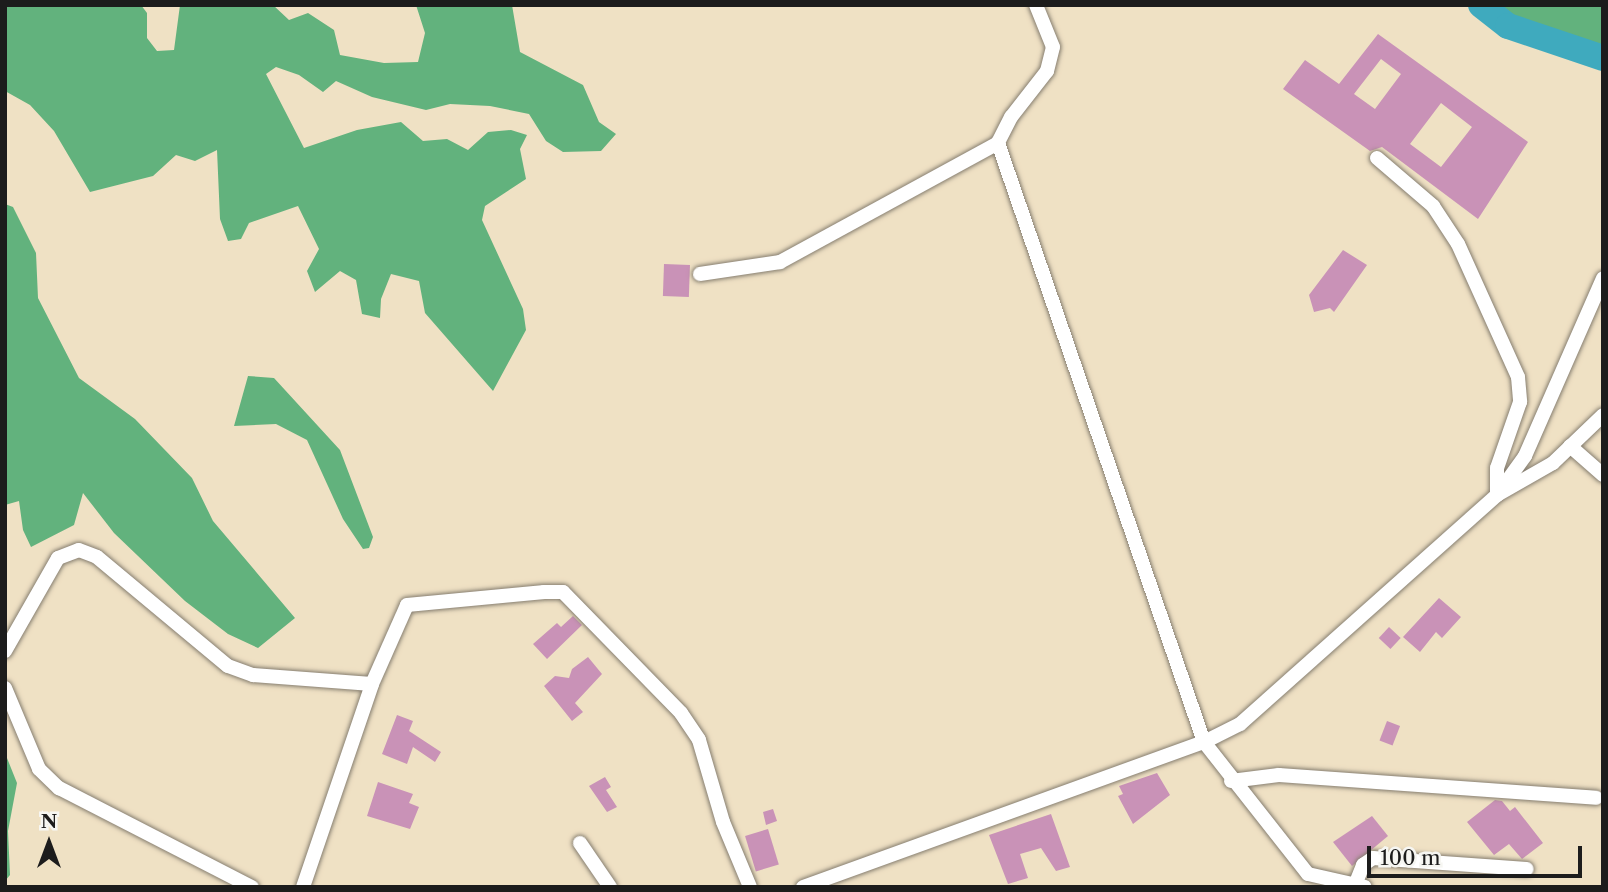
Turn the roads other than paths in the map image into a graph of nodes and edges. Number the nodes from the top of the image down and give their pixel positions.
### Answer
1 (1036, 5) edge
2 (998, 143) junction
3 (1377, 158) dead end
4 (700, 274) dead end
5 (1603, 278) edge
6 (1603, 415) edge
7 (1570, 446) junction
8 (1603, 475) edge
9 (1497, 495) junction
10 (5, 651) edge
11 (372, 684) junction
12 (5, 688) edge
13 (1204, 742) junction
14 (1231, 781) junction
15 (1596, 798) dead end
16 (580, 843) dead end
17 (1527, 869) dead end
18 (1360, 886) edge
19 (253, 887) edge
20 (303, 887) edge
21 (610, 887) edge
22 (750, 887) edge
23 (803, 887) edge

1 - 2 street
2 - 4 street
2 - 13 street
3 - 9 street
5 - 9 street
6 - 7 street
7 - 8 street
7 - 9 street
9 - 13 street
10 - 11 street
11 - 20 street
11 - 22 street
12 - 19 street
13 - 14 street
13 - 23 street
14 - 15 street
14 - 18 street
16 - 21 street
17 - 18 street

